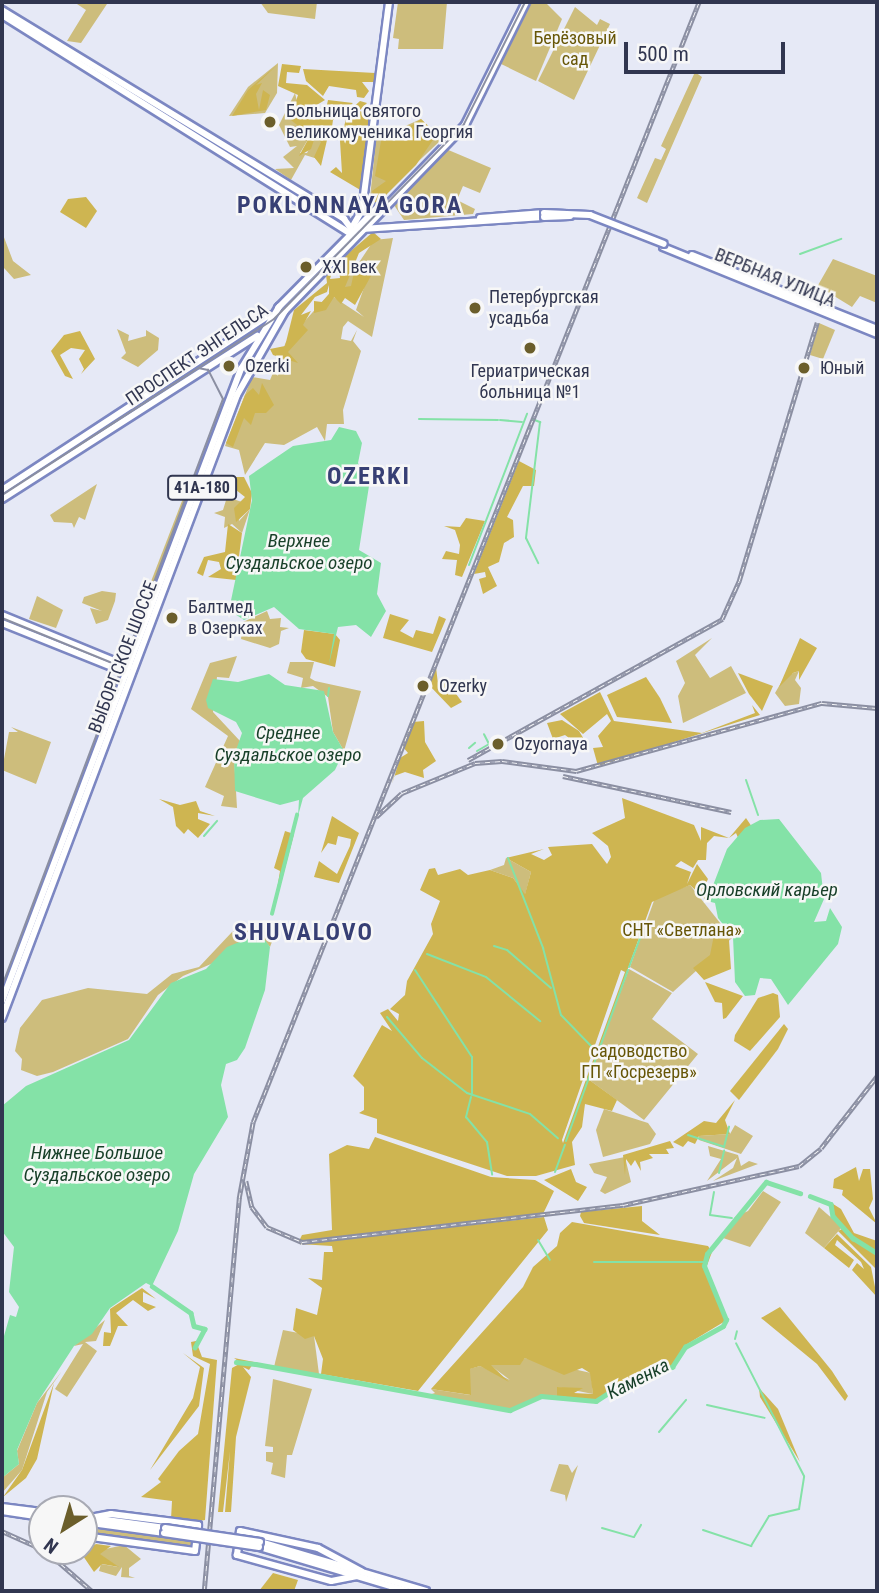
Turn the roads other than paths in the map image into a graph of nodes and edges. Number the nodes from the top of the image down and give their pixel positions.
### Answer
1 (390, 2) edge
2 (524, 2) edge
3 (2, 10) edge
4 (2, 15) edge
5 (146, 101) junction
6 (439, 149) junction
7 (245, 161) junction
8 (365, 208) junction
9 (374, 210) junction
10 (544, 215) junction
11 (344, 219) junction
12 (365, 219) junction
13 (361, 230) junction
14 (352, 233) junction
15 (664, 245) junction
16 (282, 309) junction
17 (877, 329) edge
18 (261, 332) junction
19 (877, 334) edge
20 (236, 349) junction
21 (247, 356) junction
22 (195, 366) junction
23 (195, 375) junction
24 (229, 409) junction
25 (2, 489) edge
26 (2, 499) edge
27 (2, 615) edge
28 (2, 623) edge
29 (129, 670) junction
30 (2, 1001) edge
31 (2, 1018) edge
32 (2, 1509) edge
33 (28, 1512) edge
34 (98, 1518) edge
35 (98, 1522) edge
36 (98, 1538) edge
37 (260, 1544) junction
38 (329, 1567) junction
39 (359, 1573) junction
40 (325, 1579) junction
41 (407, 1591) edge
42 (426, 1591) edge

1 - 8 main road
1 - 12 main road
2 - 6 main road, ПРОСПЕКТ ЭНГЕЛЬСА
3 - 5 main road
4 - 5 main road
5 - 7 main road
6 - 9 main road, ПРОСПЕКТ ЭНГЕЛЬСА
6 - 12 main road, ПРОСПЕКТ ЭНГЕЛЬСА
7 - 11 main road
7 - 14 main road
8 - 9 main road
8 - 12 main road
9 - 12 main road, ПРОСПЕКТ ЭНГЕЛЬСА
10 - 12 main road
10 - 13 main road
10 - 15 main road, bridge
11 - 12 main road
11 - 14 main road
12 - 13 main road
12 - 14 main road, ПРОСПЕКТ ЭНГЕЛЬСА
13 - 14 main road, ПРОСПЕКТ ЭНГЕЛЬСА
14 - 16 main road, ПРОСПЕКТ ЭНГЕЛЬСА
15 - 17 main road, ВЕРБНАЯ УЛИЦА
15 - 19 main road, ВЕРБНАЯ УЛИЦА
16 - 18 main road, ПРОСПЕКТ ЭНГЕЛЬСА
16 - 22 main road, ПРОСПЕКТ ЭНГЕЛЬСА
16 - 24 main road, ВЫБОРГСКОЕ ШОССЕ / 41А-180
18 - 20 main road, ПРОСПЕКТ ЭНГЕЛЬСА
18 - 21 main road, ВЫБОРГСКОЕ ШОССЕ / 41А-180
20 - 21 main road
20 - 23 main road, ПРОСПЕКТ ЭНГЕЛЬСА
21 - 24 main road, ВЫБОРГСКОЕ ШОССЕ / 41А-180
22 - 23 main road
22 - 25 main road, ПРОСПЕКТ ЭНГЕЛЬСА
23 - 26 main road, ПРОСПЕКТ ЭНГЕЛЬСА
24 - 29 main road, ВЫБОРГСКОЕ ШОССЕ / 41А-180
27 - 29 main road
28 - 29 main road
29 - 30 main road, ВЫБОРГСКОЕ ШОССЕ / 41А-180
29 - 31 main road, ВЫБОРГСКОЕ ШОССЕ / 41А-180
32 - 33 main road
34 - 36 main road
35 - 37 main road, bridge
37 - 38 main road
37 - 39 main road
38 - 39 main road
38 - 40 main road
39 - 40 main road
39 - 40 main road
39 - 41 main road
39 - 42 main road

